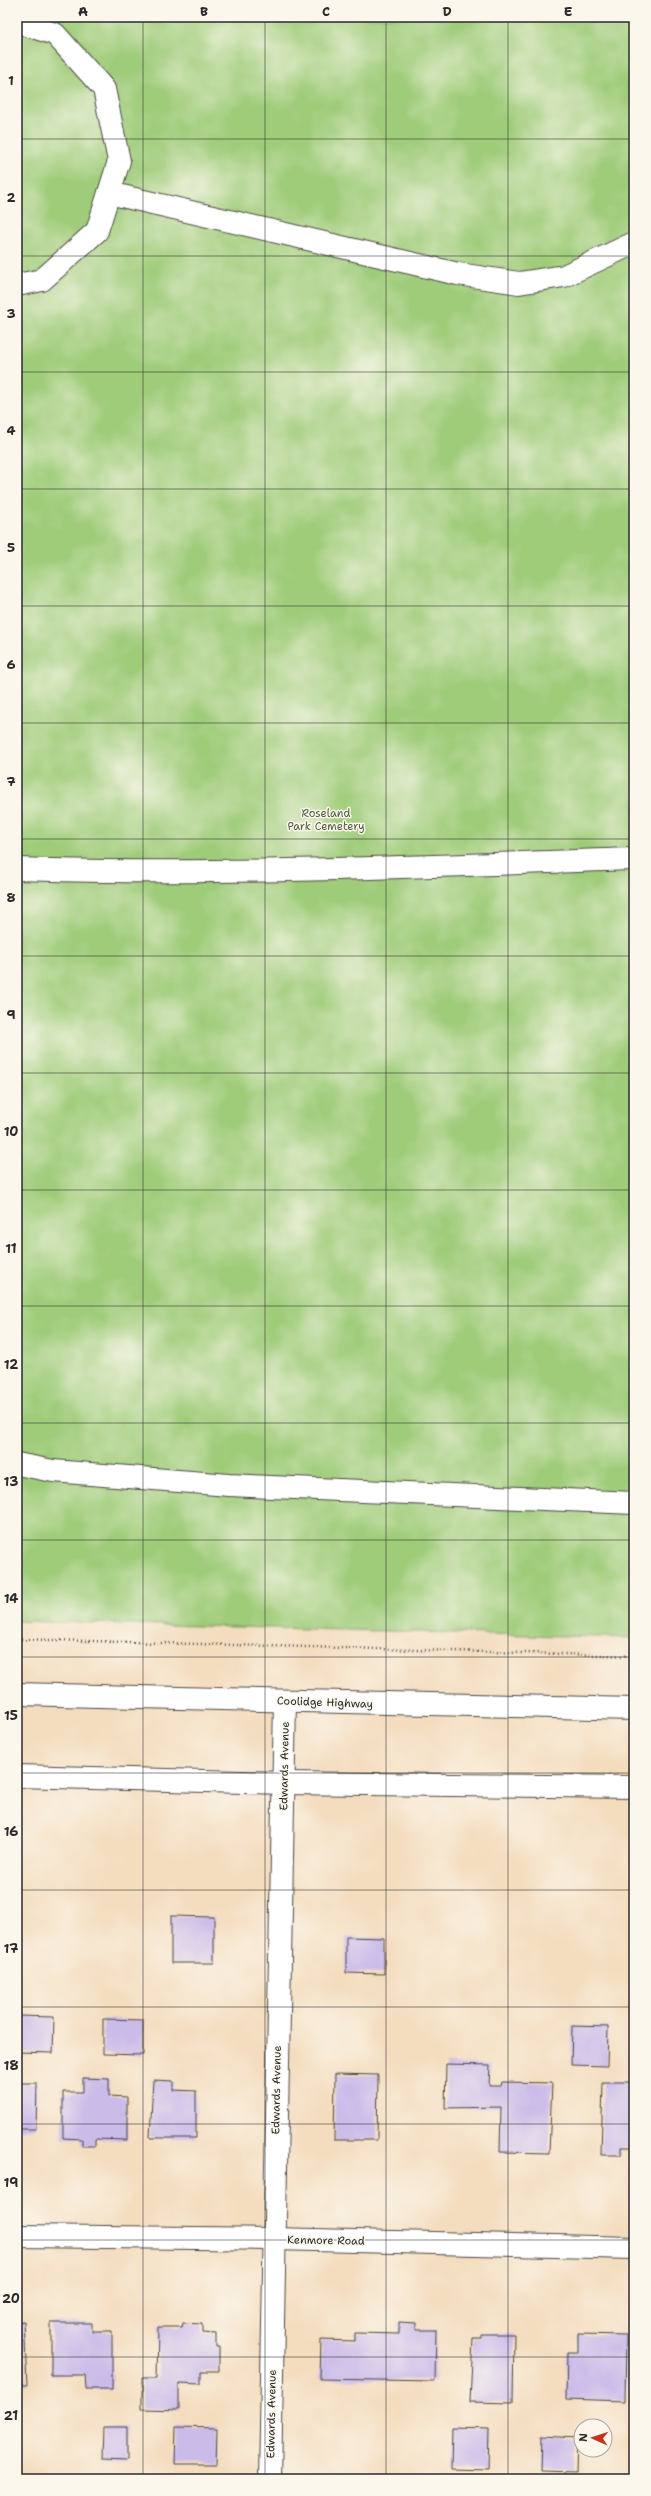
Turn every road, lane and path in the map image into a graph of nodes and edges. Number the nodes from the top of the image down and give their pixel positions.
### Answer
1 (17, 22) edge
2 (109, 193) junction
3 (634, 243) edge
4 (17, 285) edge
5 (634, 859) edge
6 (17, 869) edge
7 (17, 1464) edge
8 (634, 1503) edge
9 (17, 1639) edge
10 (634, 1656) edge
11 (17, 1694) edge
12 (285, 1701) junction
13 (634, 1709) edge
14 (17, 1776) edge
15 (284, 1783) junction
16 (634, 1787) edge
17 (17, 2236) edge
18 (274, 2239) junction
19 (634, 2248) edge
20 (270, 2479) edge

1 - 2 street
2 - 3 street
2 - 4 street
5 - 6 street
7 - 8 street
9 - 10 path
11 - 12 street, Coolidge Highway
12 - 13 street, Coolidge Highway
12 - 15 street, Edwards Avenue
14 - 15 street
15 - 16 street
15 - 18 street, Edwards Avenue
17 - 18 street, Kenmore Road
18 - 19 street, Kenmore Road
18 - 20 street, Edwards Avenue

